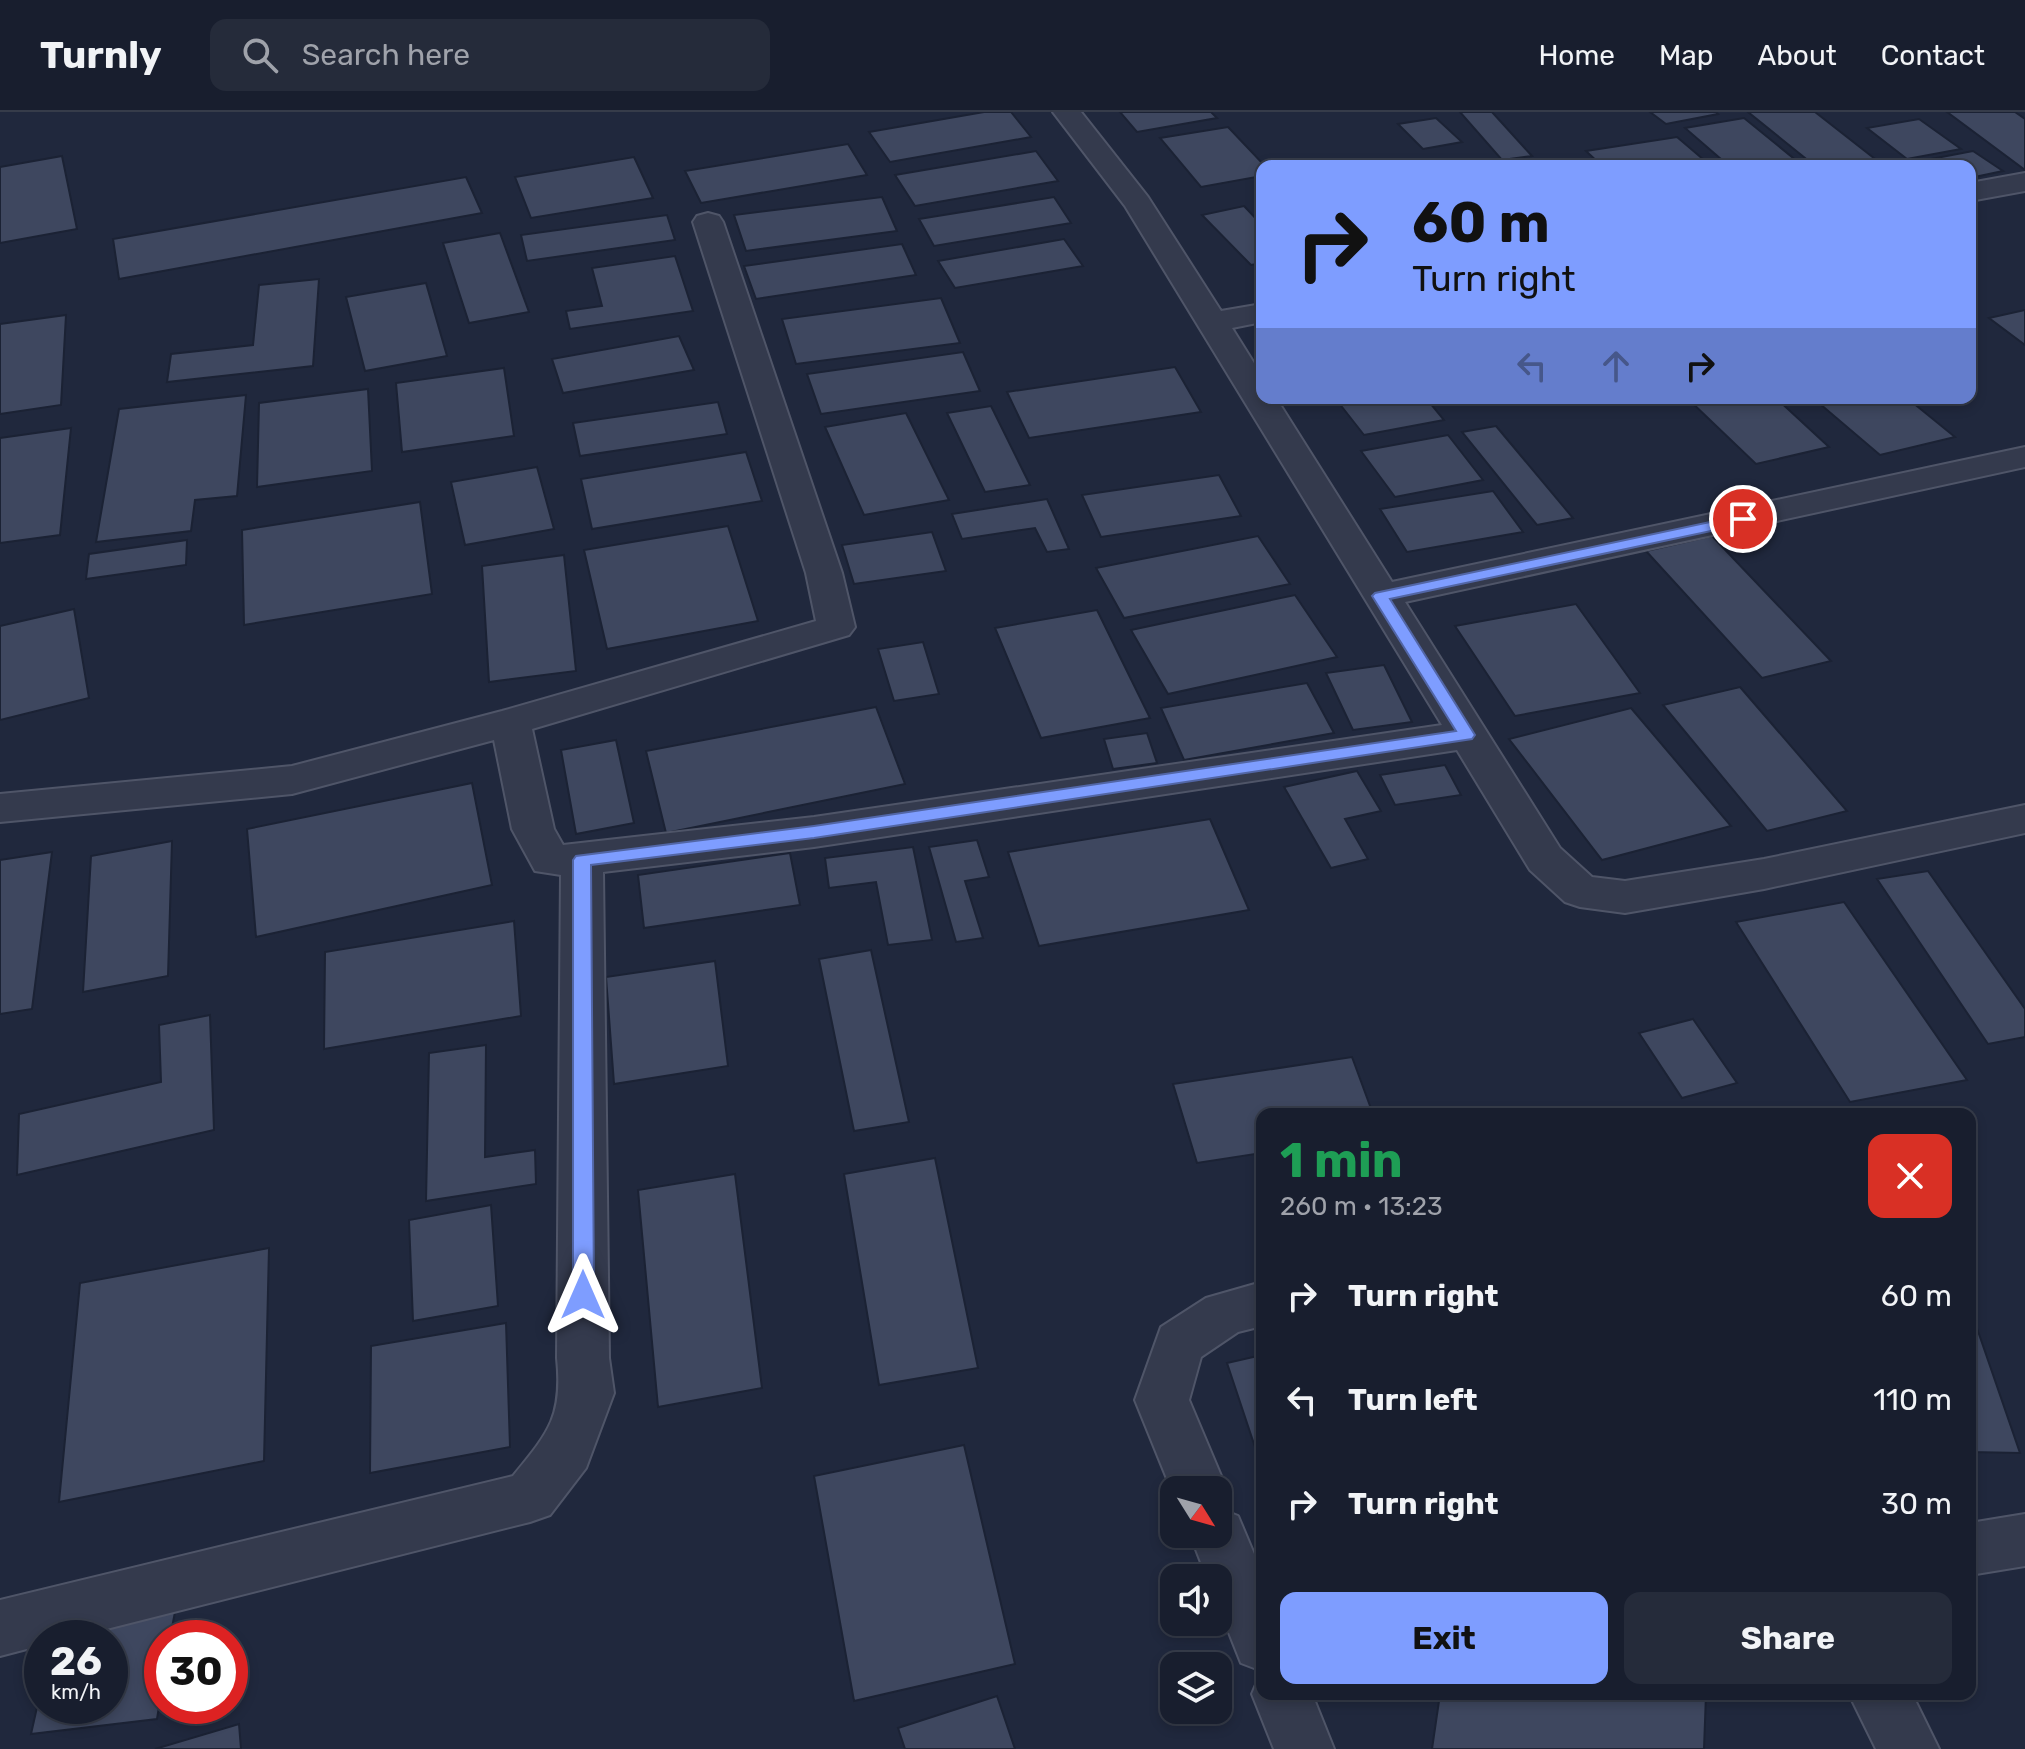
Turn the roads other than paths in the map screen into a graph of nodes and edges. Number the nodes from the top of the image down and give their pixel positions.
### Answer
1 (1067, 112) edge
2 (2025, 182) edge
3 (1976, 191) edge
4 (708, 222) dead end
5 (1256, 314) edge
6 (1212, 322) junction
7 (1256, 394) edge
8 (1262, 404) edge
9 (2025, 457) edge
10 (1380, 596) junction
11 (510, 722) junction
12 (1467, 735) junction
13 (0, 808) edge
14 (2025, 819) edge
15 (582, 860) junction
16 (1256, 1306) edge
17 (1193, 1476) edge
18 (2025, 1540) edge
19 (1224, 1548) edge
20 (1976, 1548) edge
21 (0, 1628) edge
22 (1256, 1628) edge
23 (1284, 1700) edge
24 (1882, 1700) edge
25 (1304, 1749) edge
26 (1909, 1749) edge

1 - 6 street
2 - 3 street
4 - 11 street
5 - 6 street
6 - 7 street
8 - 10 street
9 - 10 street
10 - 12 street
11 - 13 street
11 - 15 street
12 - 14 street
12 - 15 street
15 - 21 street
16 - 17 street
18 - 20 street
19 - 22 street
23 - 25 street
24 - 26 street

